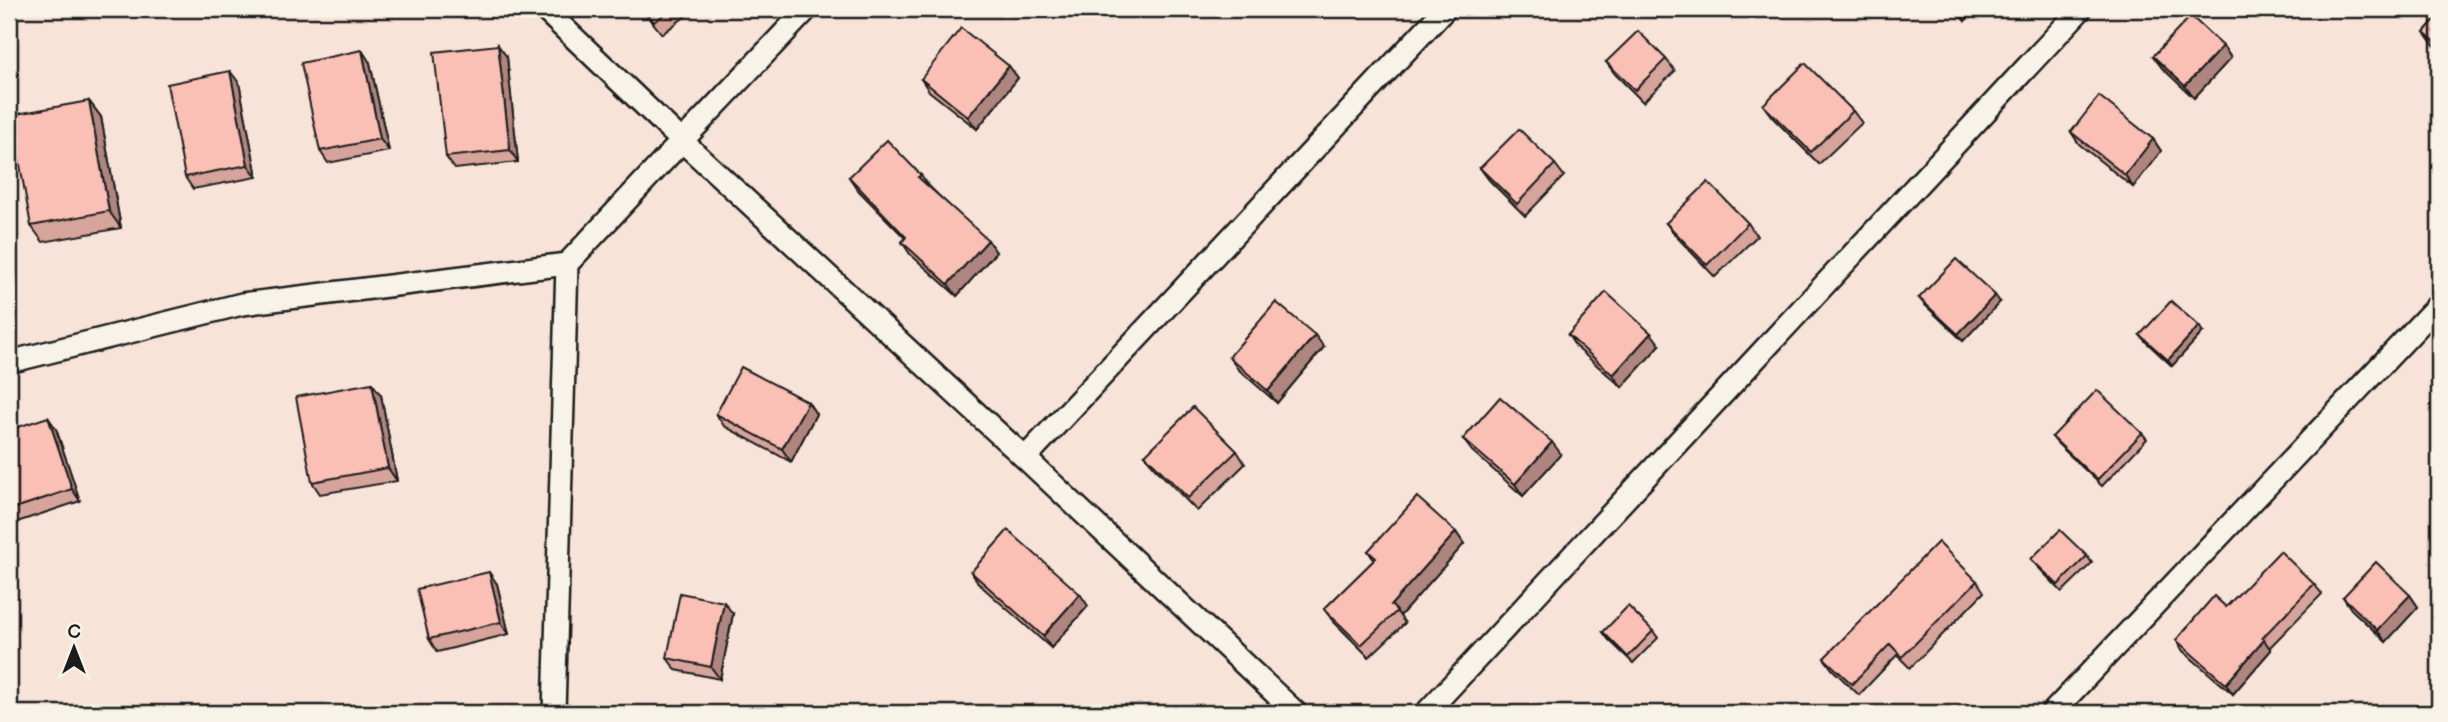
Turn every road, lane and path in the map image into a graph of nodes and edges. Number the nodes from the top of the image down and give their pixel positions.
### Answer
1 (544, 9) edge
2 (807, 9) edge
3 (1446, 9) edge
4 (2081, 9) edge
5 (682, 141) junction
6 (567, 264) junction
7 (2439, 304) edge
8 (9, 362) edge
9 (1025, 458) junction
10 (554, 713) edge
11 (1296, 713) edge
12 (1426, 713) edge
13 (2052, 713) edge

1 - 5 lane
2 - 5 lane
3 - 9 lane
4 - 12 lane
5 - 6 lane
5 - 9 lane
6 - 8 lane
6 - 10 lane
7 - 13 lane
9 - 11 lane

